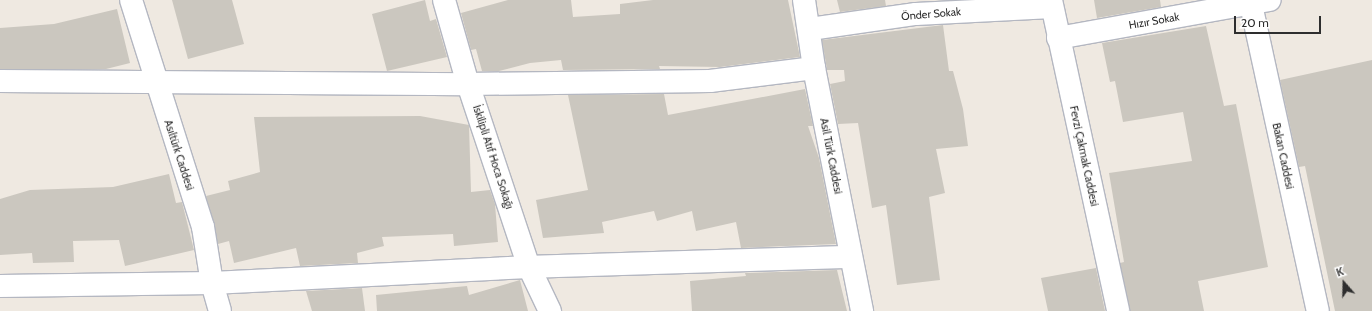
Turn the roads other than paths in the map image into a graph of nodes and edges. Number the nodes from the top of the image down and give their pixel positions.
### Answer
1 (131, 0) edge
2 (444, 0) edge
3 (804, 0) edge
4 (1257, 1) edge
5 (1051, 3) edge
6 (810, 29) junction
7 (1058, 38) junction
8 (814, 68) junction
9 (156, 80) junction
10 (0, 81) edge
11 (468, 84) junction
12 (850, 256) junction
13 (529, 267) junction
14 (212, 283) junction
15 (0, 286) edge
16 (220, 311) edge
17 (550, 311) edge
18 (862, 311) edge
19 (1118, 311) edge
20 (1318, 311) edge

1 - 9 street, Asıltürk Caddesi
2 - 11 street, İskilipli Atıf Hoca Sokağı
3 - 6 street, Asil Türk Caddesi
4 - 7 street, Hızır Sokak
4 - 20 street, Bakan Caddesi
5 - 6 street, Önder Sokak
5 - 7 street, Fevzi Çakmak Caddesi
6 - 8 street, Asil Türk Caddesi
7 - 19 street, Fevzi Çakmak Caddesi
8 - 11 street
8 - 12 street, Asil Türk Caddesi
9 - 10 street
9 - 11 street
9 - 14 street, Asıltürk Caddesi
11 - 13 street, İskilipli Atıf Hoca Sokağı
12 - 13 street
12 - 18 street, Asil Türk Caddesi
13 - 14 street
13 - 17 street, İskilipli Atıf Hoca Sokağı
14 - 15 street
14 - 16 street, Asıltürk Caddesi

